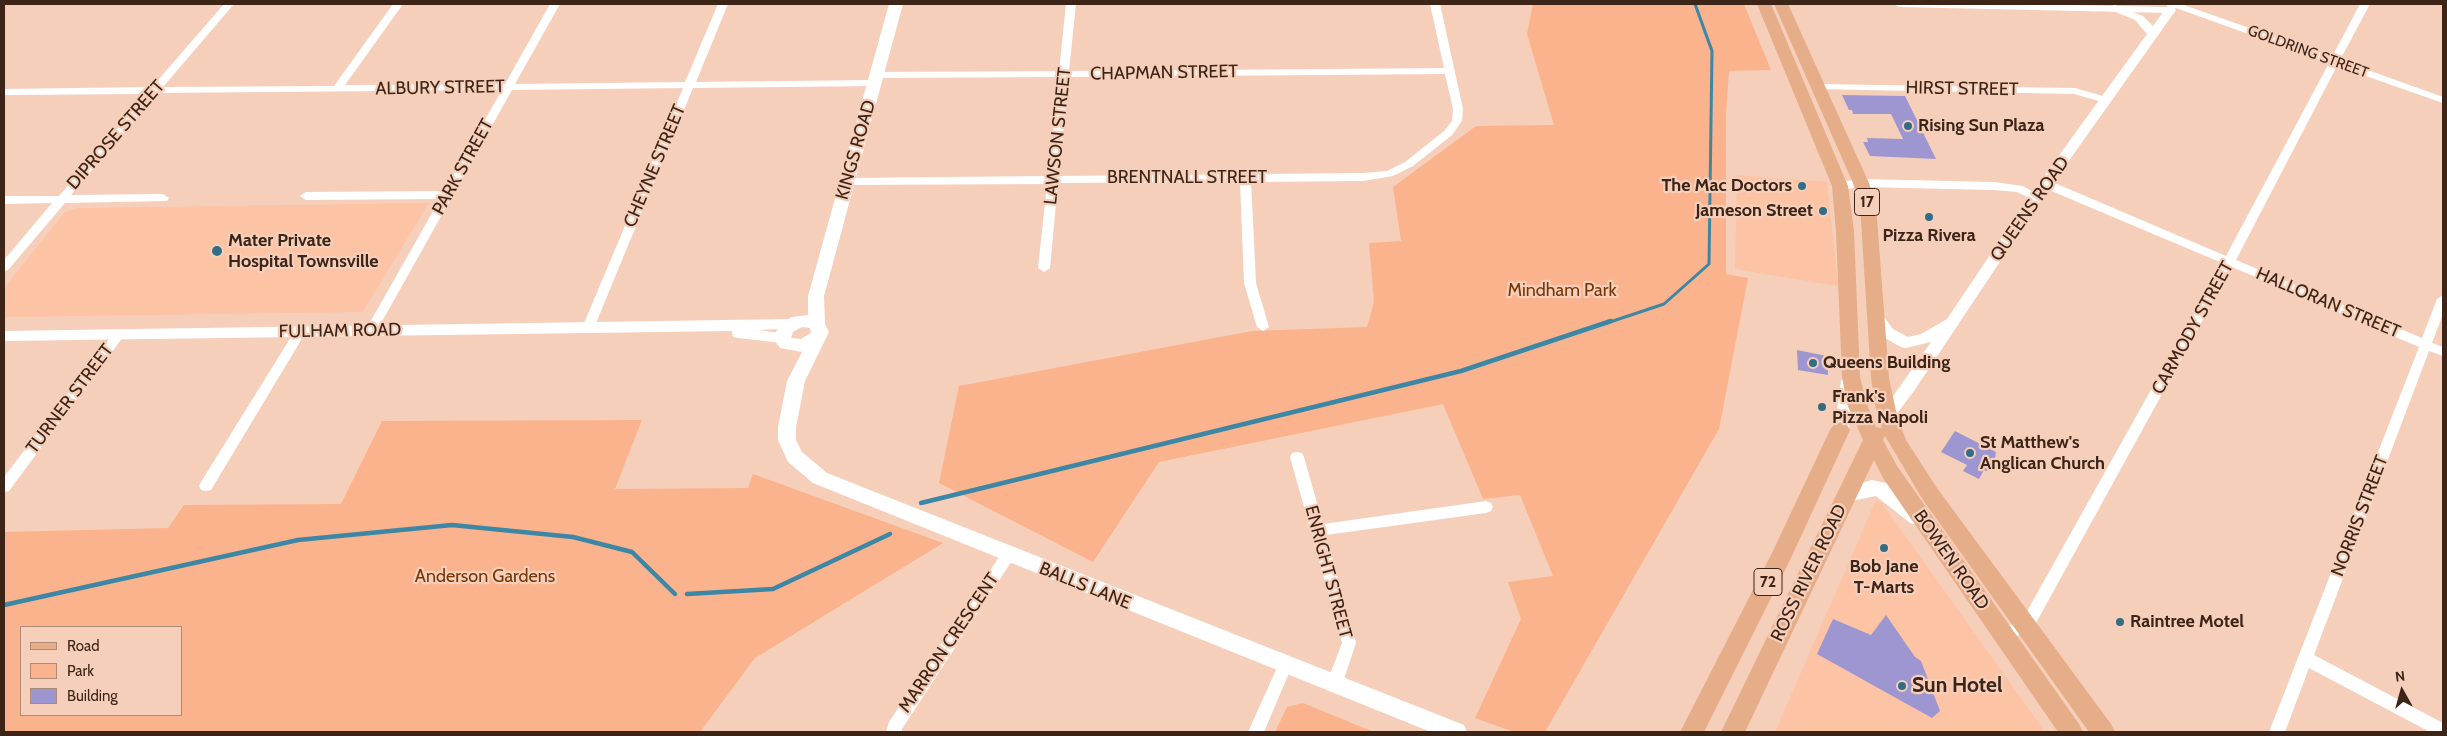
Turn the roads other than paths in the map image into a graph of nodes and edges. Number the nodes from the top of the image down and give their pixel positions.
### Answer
1 (228, 4) edge
2 (398, 4) edge
3 (555, 4) edge
4 (723, 4) edge
5 (896, 4) edge
6 (1070, 4) edge
7 (1435, 4) edge
8 (1764, 4) edge
9 (1781, 4) edge
10 (1899, 4) edge
11 (2365, 4) edge
12 (2172, 6) edge
13 (2115, 8) junction
14 (2154, 34) junction
15 (2334, 61) junction
16 (1450, 70) junction
17 (1064, 74) junction
18 (877, 79) junction
19 (689, 85) junction
20 (508, 87) junction
21 (1817, 87) junction
22 (337, 89) junction
23 (154, 90) junction
24 (4, 92) edge
25 (2106, 100) junction
26 (2443, 100) edge
27 (1245, 178) junction
28 (1053, 179) junction
29 (846, 182) junction
30 (1861, 183) junction
31 (2046, 184) junction
32 (1840, 186) junction
33 (447, 195) junction
34 (306, 196) dead end
35 (2036, 197) junction
36 (163, 198) dead end
37 (61, 199) junction
38 (4, 200) edge
39 (2230, 262) junction
40 (4, 266) edge
41 (1044, 268) dead end
42 (816, 296) junction
43 (2443, 299) edge
44 (1874, 314) junction
45 (1955, 319) junction
46 (1263, 327) dead end
47 (588, 328) junction
48 (818, 330) junction
49 (371, 331) junction
50 (790, 331) junction
51 (300, 332) junction
52 (119, 334) junction
53 (4, 336) edge
54 (2426, 345) junction
55 (2443, 352) edge
56 (1851, 377) junction
57 (796, 381) junction
58 (1887, 416) junction
59 (1840, 430) joint
60 (1872, 442) junction
61 (1297, 457) dead end
62 (206, 486) dead end
63 (4, 488) edge
64 (1847, 494) junction
65 (1486, 507) dead end
66 (1925, 524) junction
67 (1317, 530) junction
68 (1008, 555) junction
69 (2026, 627) junction
70 (2002, 633) junction
71 (2305, 658) junction
72 (1285, 666) junction
73 (1334, 685) junction
74 (2443, 731) edge
75 (894, 732) edge
76 (1256, 732) edge
77 (1456, 732) edge
78 (1692, 732) edge
79 (1733, 732) edge
80 (2072, 732) edge
81 (2103, 732) edge
82 (2277, 732) edge

1 - 23 street, DIPROSE STREET
2 - 22 street
3 - 20 street, PARK STREET
4 - 19 street, CHEYNE STREET
5 - 18 main road, KINGS ROAD
6 - 17 street, LAWSON STREET
7 - 16 street
8 - 32 main road, 17
9 - 21 main road, 17
10 - 13 street, GOLDRING STREET
11 - 15 street, CARMODY STREET
12 - 13 street, GOLDRING STREET
12 - 14 street, QUEENS ROAD
12 - 15 street, GOLDRING STREET
13 - 14 street
14 - 25 street, QUEENS ROAD
15 - 26 street, GOLDRING STREET
15 - 39 street, CARMODY STREET
16 - 17 street, CHAPMAN STREET
16 - 27 street, BRENTNALL STREET
17 - 18 street, CHAPMAN STREET
17 - 28 street, LAWSON STREET
18 - 19 street, ALBURY STREET
18 - 29 main road, KINGS ROAD
19 - 20 street, ALBURY STREET
19 - 47 street, CHEYNE STREET
20 - 22 street, ALBURY STREET
20 - 33 street, PARK STREET
21 - 25 street, HIRST STREET
21 - 30 main road, 17
22 - 23 street, ALBURY STREET
23 - 24 street, ALBURY STREET
23 - 37 street, DIPROSE STREET
25 - 31 street, QUEENS ROAD
27 - 28 street, BRENTNALL STREET
27 - 46 street
28 - 29 street, BRENTNALL STREET
28 - 41 street, LAWSON STREET
29 - 42 main road, KINGS ROAD
30 - 32 street
30 - 35 street
30 - 44 main road, 17
31 - 35 street, QUEENS ROAD
31 - 39 street, HALLORAN STREET
32 - 56 main road, 17
33 - 34 street
33 - 49 street, PARK STREET
35 - 45 street, QUEENS ROAD
36 - 37 street
37 - 38 street
37 - 40 street, DIPROSE STREET
39 - 54 street, HALLORAN STREET
39 - 69 street, CARMODY STREET
42 - 48 main road, KINGS ROAD
42 - 50 main road, KINGS ROAD
43 - 54 street, NORRIS STREET
44 - 45 street
44 - 58 main road, 17
45 - 58 street, QUEENS ROAD
47 - 49 street, FULHAM ROAD
47 - 50 street, FULHAM ROAD
48 - 50 main road
48 - 50 main road
48 - 57 main road, BALLS LANE
49 - 51 street, FULHAM ROAD
50 - 57 main road, BALLS LANE
51 - 52 street, FULHAM ROAD
51 - 62 street
52 - 53 street, FULHAM ROAD
52 - 63 street, TURNER STREET
54 - 55 street, HALLORAN STREET
54 - 71 street, NORRIS STREET
56 - 59 main road, ROSS RIVER ROAD
56 - 60 main road, BOWEN ROAD / 17
57 - 68 main road, BALLS LANE
58 - 60 main road, ROSS RIVER ROAD
58 - 69 main road, BOWEN ROAD / 17
59 - 78 main road, ROSS RIVER ROAD / 72
60 - 64 main road, ROSS RIVER ROAD / 72
60 - 66 main road, BOWEN ROAD / 17
61 - 67 street, ENRIGHT STREET
64 - 66 main road
64 - 79 main road, ROSS RIVER ROAD / 72
65 - 67 street
66 - 70 main road, BOWEN ROAD / 17
67 - 73 street, ENRIGHT STREET
68 - 72 main road, BALLS LANE
68 - 75 street, MARRON CRESCENT
69 - 70 street
69 - 81 main road, BOWEN ROAD / 17
70 - 80 main road, BOWEN ROAD / 17
71 - 74 street
71 - 82 street, NORRIS STREET
72 - 73 main road, BALLS LANE
72 - 76 street
73 - 77 main road, BALLS LANE

